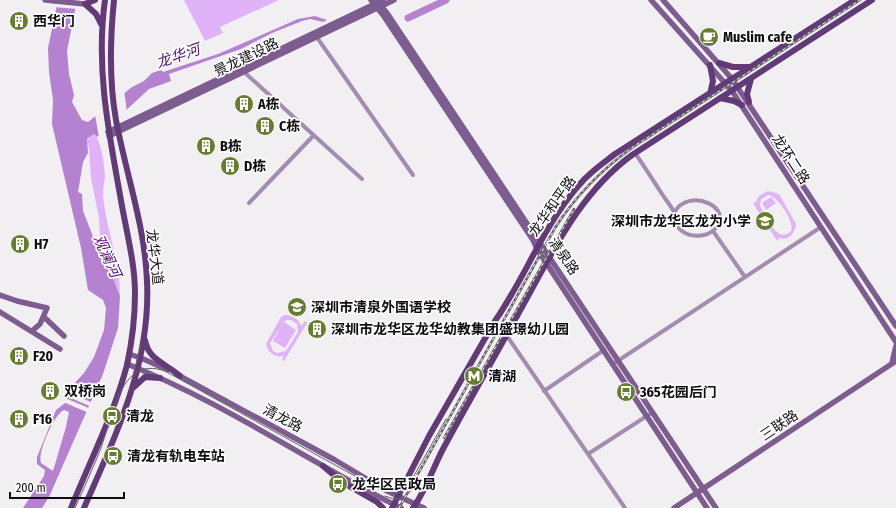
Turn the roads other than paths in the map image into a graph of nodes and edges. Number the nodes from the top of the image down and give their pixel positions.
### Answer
1 (46, 0) edge
2 (95, 0) edge
3 (104, 0) edge
4 (114, 0) edge
5 (394, 0) edge
6 (651, 0) edge
7 (663, 0) edge
8 (855, 0) edge
9 (872, 0) edge
10 (377, 3) edge
11 (85, 4) junction
12 (102, 27) junction
13 (315, 35) junction
14 (719, 63) junction
15 (710, 65) junction
16 (751, 67) junction
17 (244, 72) junction
18 (752, 78) junction
19 (732, 79) junction
20 (726, 83) junction
21 (735, 89) junction
22 (710, 94) junction
23 (720, 98) junction
24 (749, 102) junction
25 (742, 105) junction
26 (118, 129) junction
27 (108, 132) junction
28 (314, 135) junction
29 (635, 153) junction
30 (414, 175) dead end
31 (362, 179) dead end
32 (249, 203) dead end
33 (674, 213) junction
34 (821, 227) junction
35 (713, 231) junction
36 (541, 243) junction
37 (537, 249) junction
38 (550, 256) junction
39 (546, 262) junction
40 (745, 277) junction
41 (0, 295) edge
42 (0, 312) edge
43 (44, 317) junction
44 (494, 321) junction
45 (896, 326) edge
46 (32, 331) junction
47 (144, 331) junction
48 (64, 336) dead end
49 (507, 336) junction
50 (896, 342) edge
51 (896, 346) edge
52 (60, 349) dead end
53 (604, 350) junction
54 (129, 354) junction
55 (141, 358) junction
56 (618, 360) junction
57 (127, 364) junction
58 (613, 364) junction
59 (895, 365) edge
60 (139, 369) junction
61 (180, 376) junction
62 (160, 378) junction
63 (544, 390) junction
64 (130, 394) junction
65 (653, 412) junction
66 (647, 416) junction
67 (588, 454) junction
68 (323, 466) junction
69 (704, 490) junction
70 (699, 494) junction
71 (398, 496) junction
72 (393, 506) edge
73 (415, 506) edge
74 (71, 508) edge
75 (84, 508) edge
76 (383, 508) edge
77 (400, 508) edge
78 (424, 508) edge
79 (625, 508) edge
80 (674, 508) edge
81 (680, 508) edge
82 (707, 508) edge
83 (716, 508) edge

1 - 11 main road
2 - 11 main road
3 - 12 main road, 龙华大道
4 - 26 main road, 龙华大道
5 - 10 main road, 景龙建设路
6 - 15 main road, 龙环二路
7 - 14 main road, 龙环二路
8 - 16 main road, 龙华和平路
9 - 18 main road, 龙华和平路
10 - 13 main road, 景龙建设路
10 - 36 main road, 清泉路
10 - 37 main road, 清泉路
11 - 12 main road
12 - 27 main road, 龙华大道
13 - 17 main road, 景龙建设路
13 - 26 main road, 景龙建设路
13 - 30 street
14 - 16 main road
14 - 19 main road, 龙环二路
15 - 20 main road, 龙环二路
15 - 22 main road
16 - 19 main road, 龙华和平路
17 - 26 main road, 景龙建设路
17 - 28 street
18 - 21 main road, 龙华和平路
18 - 24 main road
19 - 20 main road, 龙华和平路
19 - 21 main road, 龙环二路
20 - 21 main road, 龙环二路
20 - 22 main road, 龙华和平路
21 - 23 main road, 龙华和平路
21 - 24 main road, 龙环二路
21 - 25 main road, 龙环二路
22 - 36 main road, 龙华和平路
23 - 25 main road
23 - 29 main road, 龙华和平路
24 - 45 main road, 龙环二路
25 - 34 main road, 龙环二路
26 - 27 main road, 景龙建设路
26 - 47 main road, 龙华大道
27 - 54 main road, 龙华大道
28 - 31 street
28 - 32 street
29 - 33 street
29 - 38 main road, 龙华和平路
33 - 35 street
33 - 35 street
34 - 40 street
34 - 50 main road, 龙环二路
35 - 40 street
36 - 37 main road, 龙华和平路
36 - 38 main road, 清泉路
37 - 39 main road, 清泉路
37 - 44 main road, 龙华和平路
38 - 39 main road, 龙华和平路
38 - 56 main road, 清泉路
39 - 49 main road, 龙华和平路
39 - 53 main road, 清泉路
40 - 56 street
41 - 43 main road
42 - 46 main road
43 - 46 main road
43 - 48 main road
44 - 49 street
44 - 71 main road, 龙华和平路
46 - 52 main road
47 - 55 main road, 龙华大道
47 - 61 main road
49 - 63 street
49 - 73 main road, 龙华和平路
51 - 59 main road
53 - 58 main road, 清泉路
53 - 63 street
54 - 55 main road, 清龙路
54 - 57 main road, 龙华大道
55 - 60 main road, 龙华大道
55 - 61 main road, 清龙路
56 - 58 street
56 - 65 main road, 清泉路
57 - 60 main road, 清龙路
57 - 74 main road, 龙华大道
58 - 66 main road, 清泉路
59 - 69 main road, 三联路
60 - 62 main road, 清龙路
60 - 64 main road, 龙华大道
61 - 71 main road, 清龙路
62 - 64 main road
62 - 68 main road, 清龙路
63 - 67 street
64 - 75 main road, 龙华大道
65 - 66 street
65 - 69 main road, 清泉路
66 - 67 street
66 - 70 main road, 清泉路
67 - 79 street
68 - 72 main road, 清龙路
68 - 76 main road
69 - 70 main road, 三联路
69 - 83 main road, 清泉路
70 - 80 main road, 三联路
70 - 81 main road, 三联路
70 - 82 main road, 清泉路
71 - 72 main road, 龙华和平路
71 - 73 main road, 清龙路
72 - 77 main road, 清龙路
73 - 78 main road, 清龙路

